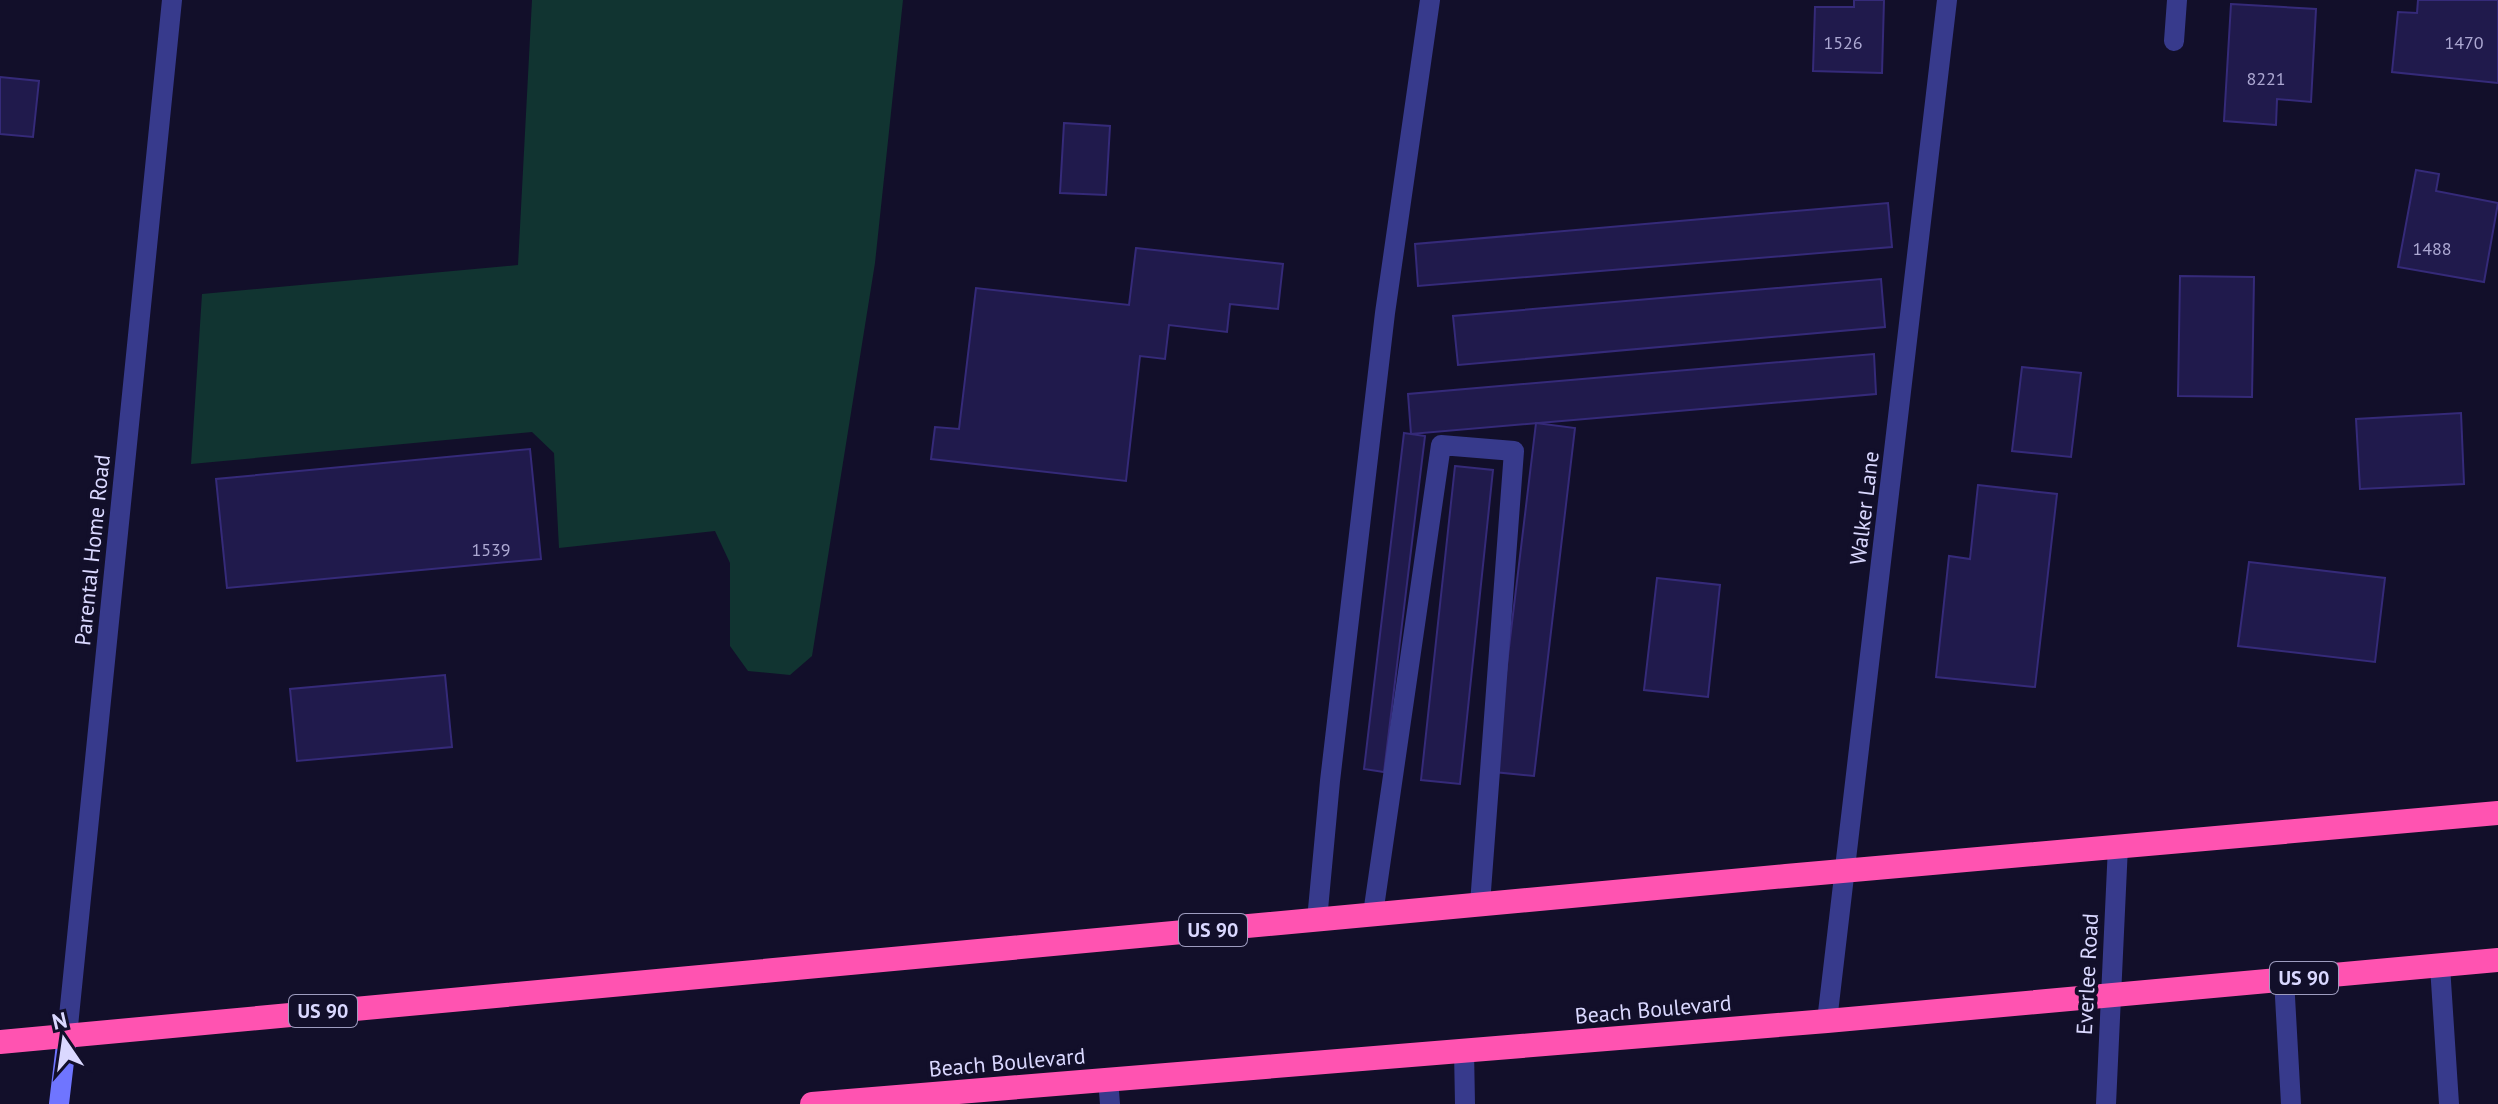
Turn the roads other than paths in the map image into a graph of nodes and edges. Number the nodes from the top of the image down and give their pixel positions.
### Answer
1 (172, 0) edge
2 (1430, 0) edge
3 (1947, 0) edge
4 (2177, 0) edge
5 (2174, 41) dead end
6 (2498, 813) edge
7 (2118, 846) junction
8 (1846, 871) junction
9 (1480, 904) junction
10 (1373, 914) junction
11 (1317, 920) junction
12 (2498, 960) edge
13 (2440, 966) junction
14 (2284, 979) junction
15 (2110, 995) junction
16 (1827, 1021) junction
17 (67, 1036) junction
18 (0, 1042) edge
19 (1464, 1050) junction
20 (1108, 1079) junction
21 (888, 1101) edge
22 (59, 1104) edge
23 (812, 1104) edge
24 (1110, 1104) edge
25 (1465, 1104) edge
26 (2106, 1104) edge
27 (2291, 1104) edge
28 (2449, 1104) edge

1 - 17 street, Parental Home Road
2 - 11 street
3 - 8 street, Walker Lane
4 - 5 street
6 - 7 highway, US 90
7 - 8 highway, US 90
7 - 15 street, Everlee Road
8 - 9 highway, US 90
8 - 16 street, Walker Lane
9 - 10 highway, US 90
9 - 10 street
10 - 11 highway, US 90
11 - 17 highway, US 90
12 - 13 highway, Beach Boulevard / US 90
13 - 14 highway, Beach Boulevard / US 90
13 - 28 street
14 - 15 highway, Beach Boulevard / US 90
14 - 27 street
15 - 16 highway, Beach Boulevard / US 90
15 - 26 street, Everlee Road
16 - 19 highway, Beach Boulevard / US 90
17 - 18 highway, US 90
17 - 22 street, Parental Home Road
19 - 20 highway, Beach Boulevard / US 90
19 - 25 street
20 - 21 highway, Beach Boulevard / US 90
20 - 24 street
21 - 23 highway, Beach Boulevard / US 90

